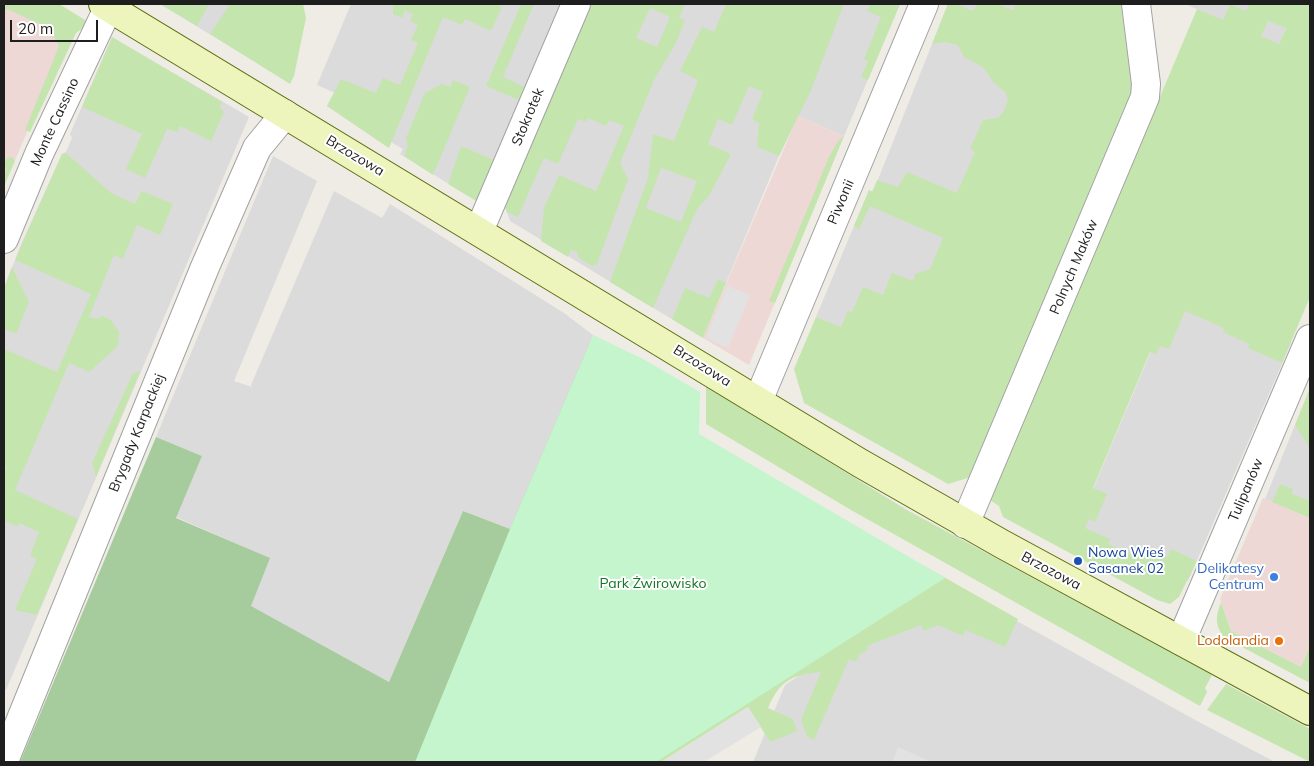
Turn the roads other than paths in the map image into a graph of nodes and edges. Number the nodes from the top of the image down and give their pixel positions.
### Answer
1 (576, 4) edge
2 (924, 4) edge
3 (1136, 4) edge
4 (107, 5) edge
5 (285, 114) junction
6 (480, 231) junction
7 (4, 239) edge
8 (1310, 339) edge
9 (758, 401) junction
10 (965, 524) junction
11 (1181, 641) junction
12 (1310, 711) edge
13 (4, 761) edge

1 - 6 street, Stokrotek
2 - 9 street, Piwonii
3 - 10 street, Polnych Maków
4 - 5 street, Brzozowa
4 - 7 street, Monte Cassino
5 - 6 street, Brzozowa
5 - 13 street, Brygady Karpackiej
6 - 9 street, Brzozowa
8 - 11 street, Tulipanów
9 - 10 street, Brzozowa
10 - 11 street, Brzozowa
11 - 12 street, Brzozowa

